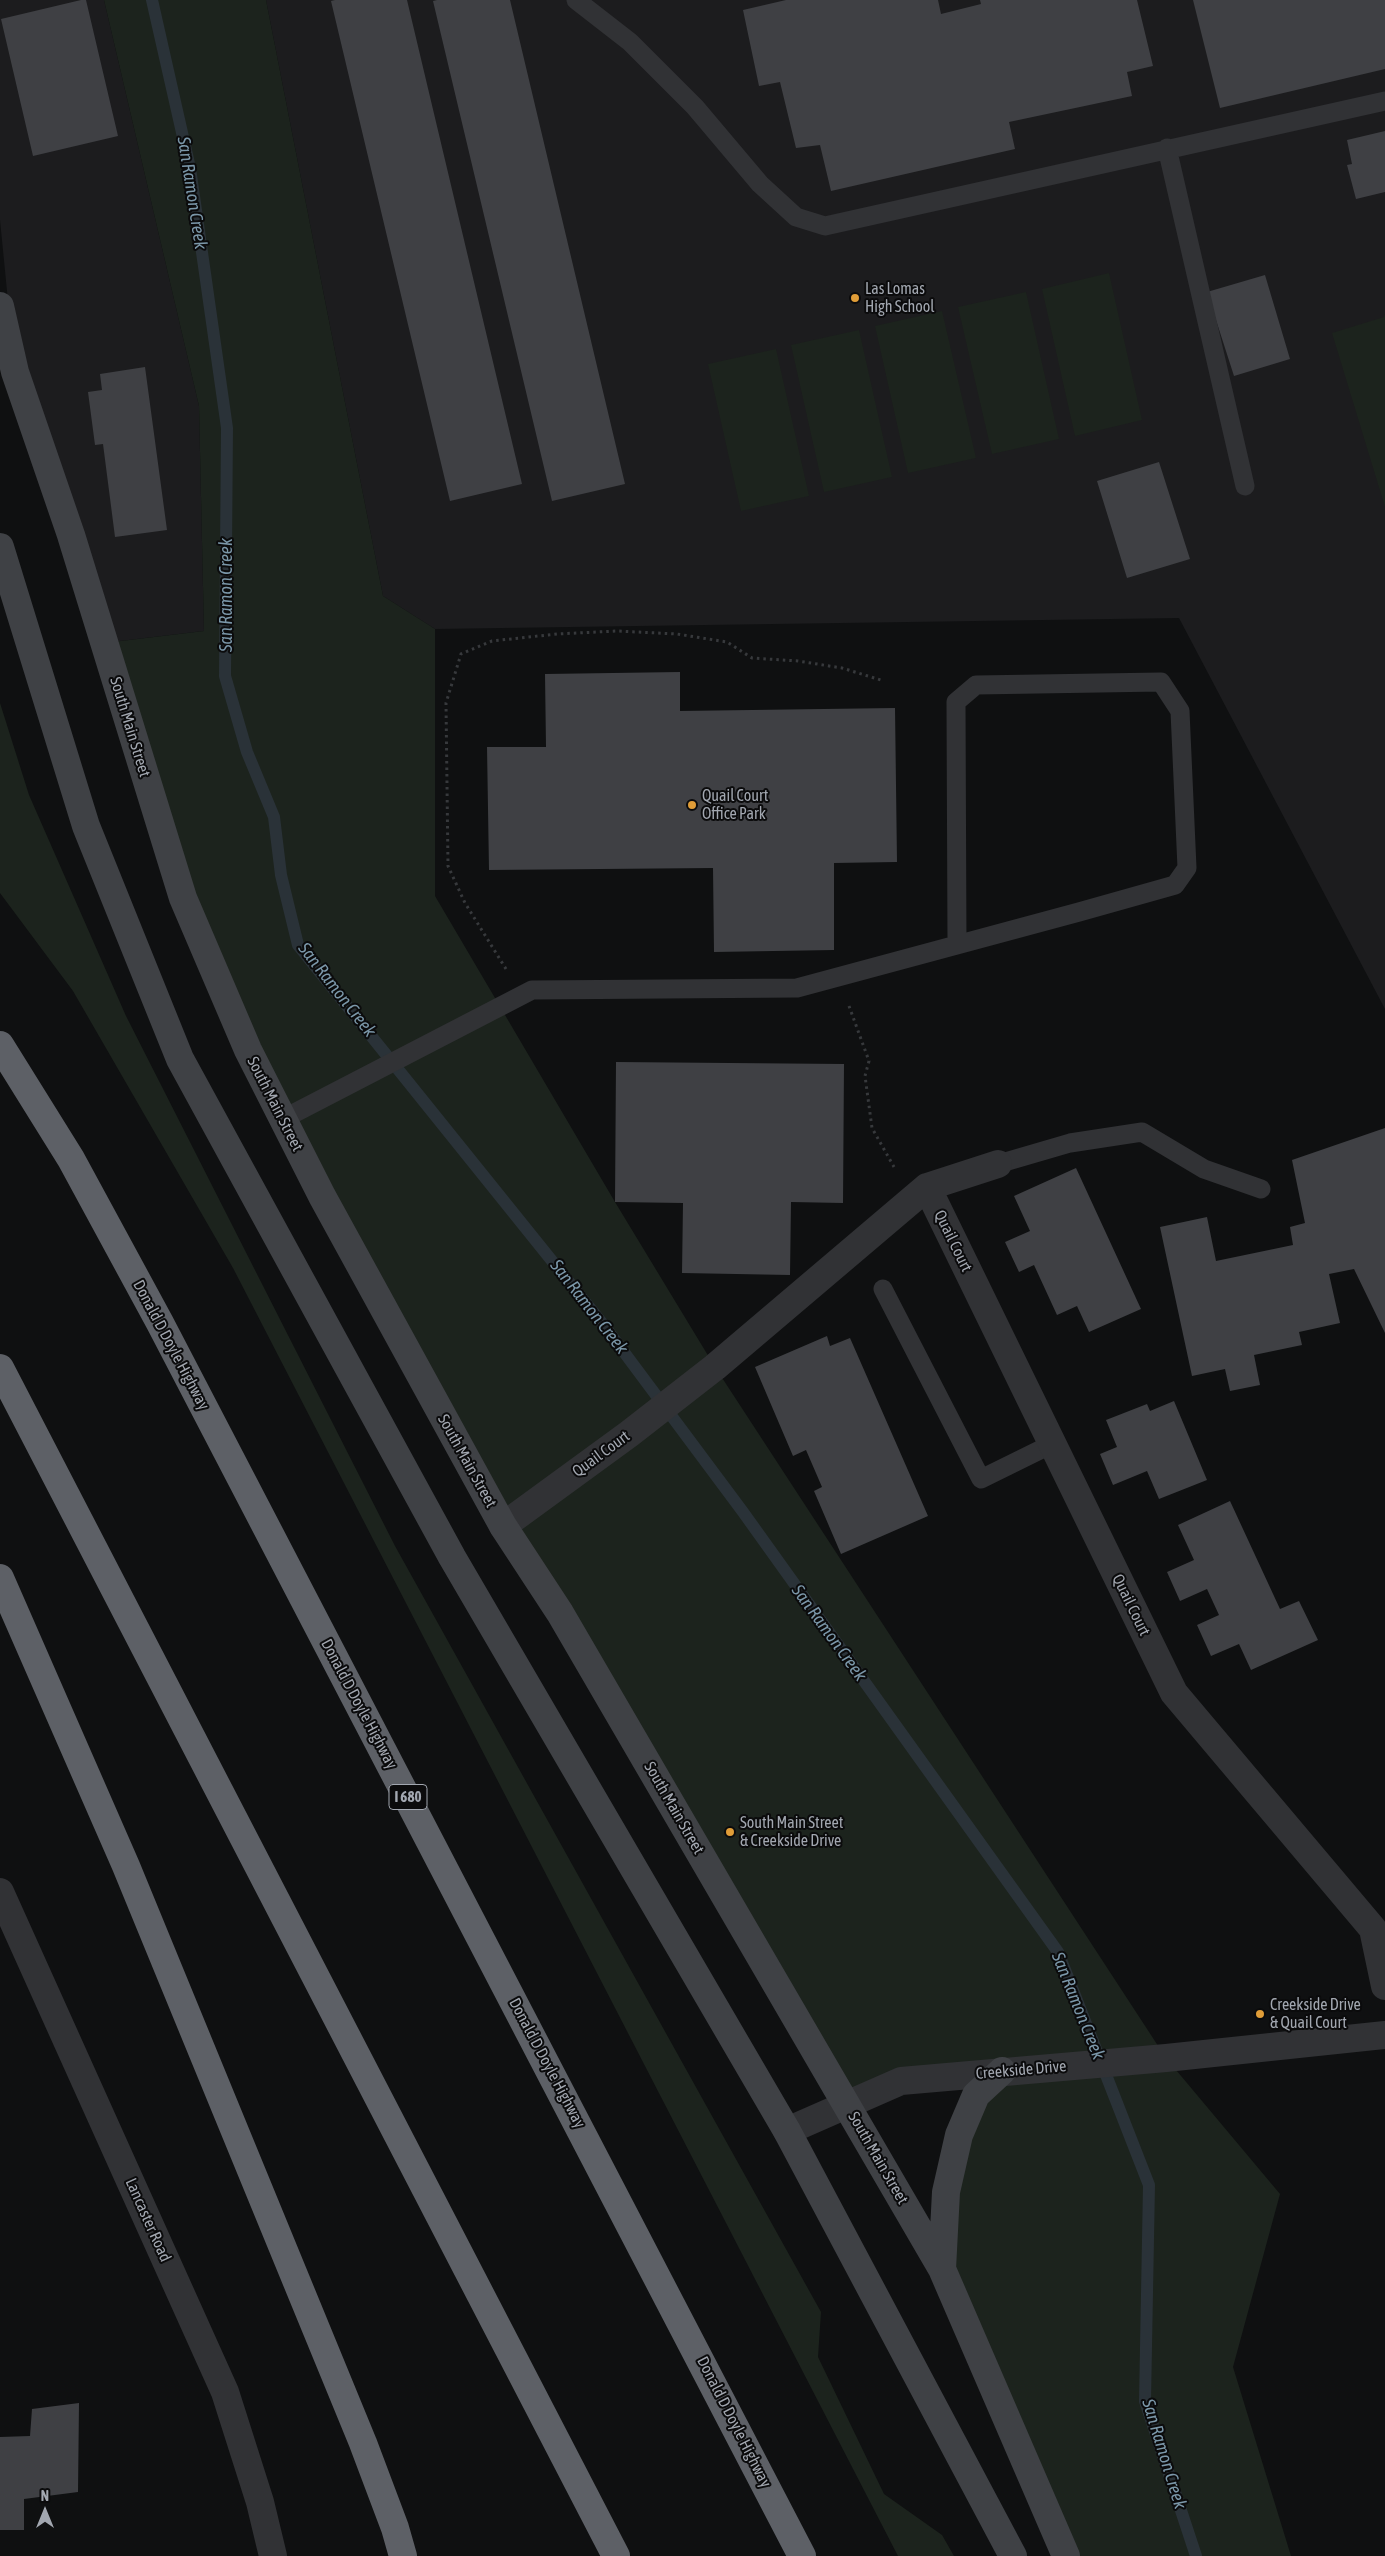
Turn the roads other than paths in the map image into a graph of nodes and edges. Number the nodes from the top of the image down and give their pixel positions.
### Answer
1 (576, 0) edge
2 (1385, 101) edge
3 (1166, 148) junction
4 (0, 306) edge
5 (1245, 486) dead end
6 (0, 547) edge
7 (957, 945) junction
8 (0, 1045) edge
9 (283, 1119) junction
10 (998, 1164) joint
11 (1261, 1189) dead end
12 (920, 1193) junction
13 (882, 1289) dead end
14 (0, 1368) edge
15 (1052, 1444) junction
16 (503, 1526) junction
17 (0, 1578) edge
18 (0, 1892) edge
19 (1379, 1929) edge
20 (11, 1939) edge
21 (1385, 1986) edge
22 (1385, 2035) edge
23 (1012, 2070) junction
24 (848, 2104) junction
25 (787, 2131) junction
26 (942, 2269) junction
27 (273, 2556) edge
28 (403, 2556) edge
29 (616, 2556) edge
30 (802, 2556) edge
31 (1013, 2556) edge
32 (1066, 2556) edge

1 - 3 lane
2 - 3 lane
3 - 5 lane
4 - 9 main road, South Main Street
6 - 25 main road
7 - 7 lane
7 - 9 lane
8 - 30 highway, Donald D Doyle Highway / I 680
9 - 16 main road, South Main Street
10 - 11 lane
10 - 12 street, Quail Court
12 - 15 street, Quail Court
12 - 16 street, Quail Court
13 - 15 lane
14 - 29 highway
15 - 19 street, Quail Court
16 - 24 main road, South Main Street
17 - 28 highway
18 - 20 street, Lancaster Road
19 - 21 street, Quail Court
20 - 27 street, Lancaster Road
22 - 23 street, Creekside Drive
23 - 24 street, Creekside Drive
23 - 26 main road
24 - 25 street, Creekside Drive
24 - 26 main road, South Main Street
25 - 31 main road
26 - 32 main road, South Main Street

